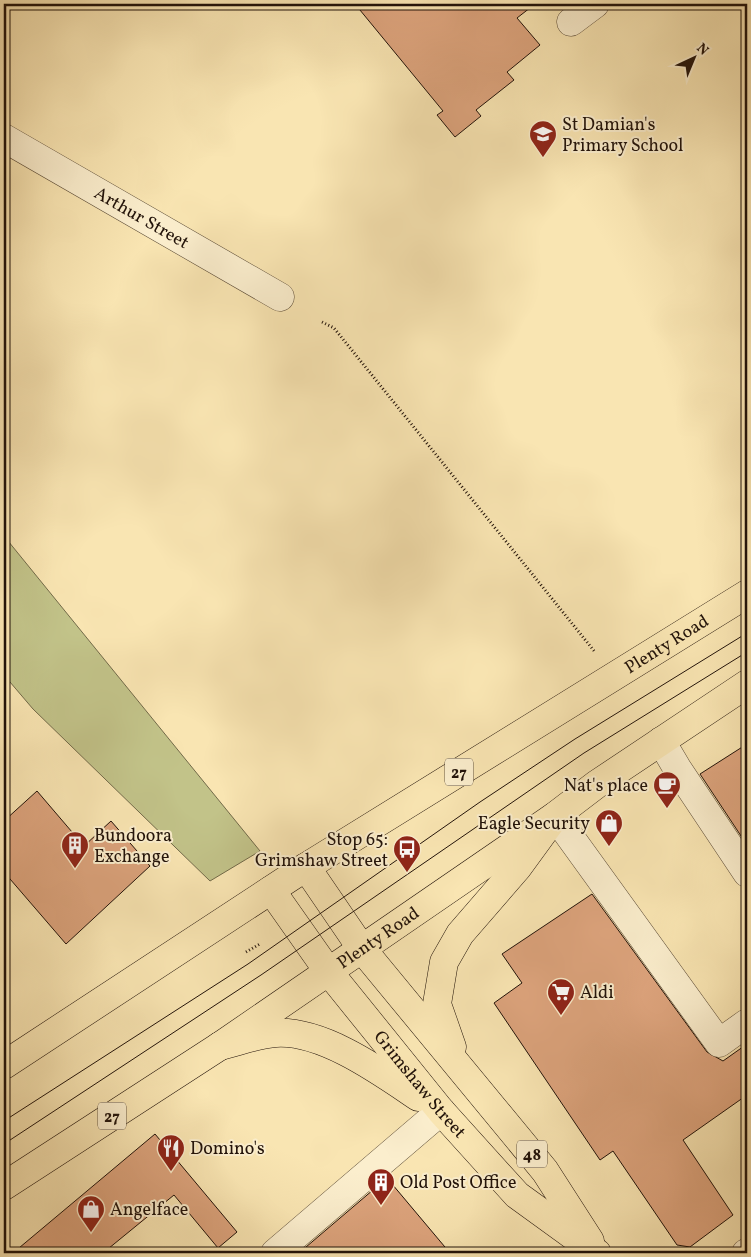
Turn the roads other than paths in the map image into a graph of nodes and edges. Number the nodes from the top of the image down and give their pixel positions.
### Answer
1 (595, 4) edge
2 (571, 22) dead end
3 (4, 138) edge
4 (280, 297) dead end
5 (747, 594) edge
6 (747, 684) edge
7 (661, 741) junction
8 (555, 816) junction
9 (306, 867) junction
10 (747, 873) edge
11 (271, 890) junction
12 (362, 949) junction
13 (328, 972) junction
14 (747, 1023) edge
15 (220, 1046) junction
16 (457, 1062) junction
17 (4, 1065) edge
18 (441, 1111) junction
19 (4, 1186) edge
20 (275, 1253) edge
21 (597, 1253) edge

1 - 2 street
3 - 4 street, Arthur Street
5 - 9 main road, Plenty Road / 27
6 - 7 main road, Plenty Road / 27
7 - 8 main road, Plenty Road / 27
7 - 10 street
8 - 12 main road, Plenty Road / 27
8 - 14 street
8 - 16 main road
9 - 11 main road, Plenty Road / 27
9 - 12 main road, Grimshaw Street / 48
11 - 13 main road, Grimshaw Street / 48
11 - 17 main road, Plenty Road / 27
12 - 13 main road, Plenty Road / 27
12 - 16 main road, Grimshaw Street / 48
13 - 15 main road, Plenty Road / 27
13 - 18 main road, Grimshaw Street / 48
15 - 18 main road
15 - 19 main road, Plenty Road / 27
16 - 21 main road, Grimshaw Street / 48
18 - 20 street
18 - 21 main road, Grimshaw Street / 48

